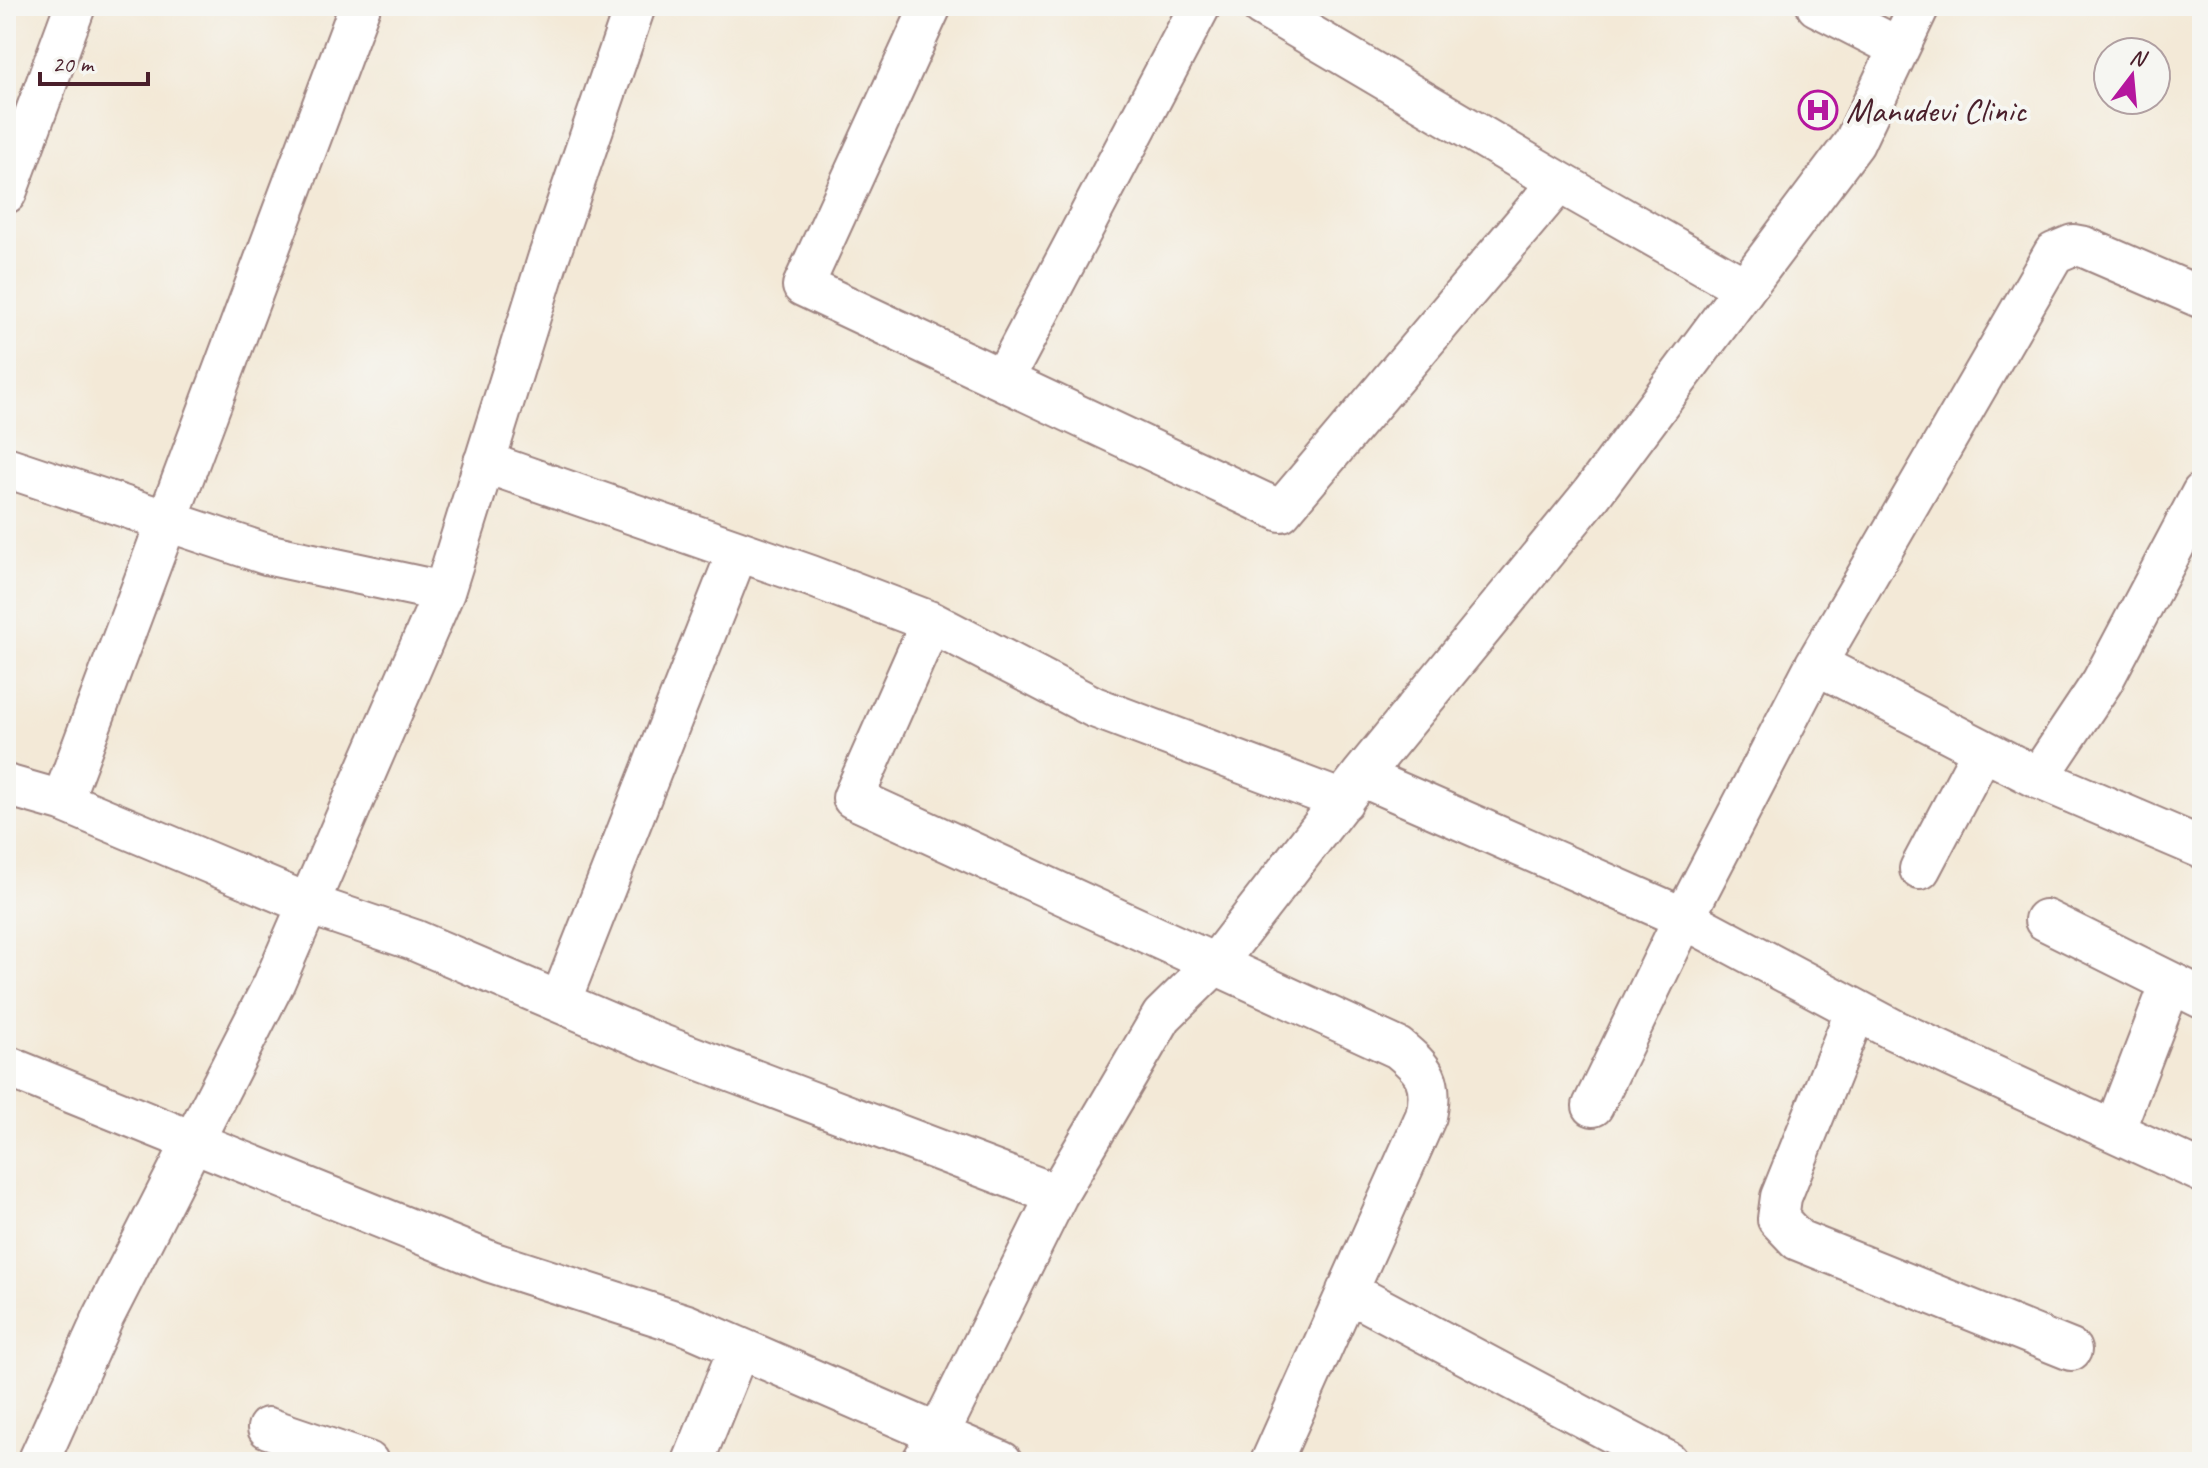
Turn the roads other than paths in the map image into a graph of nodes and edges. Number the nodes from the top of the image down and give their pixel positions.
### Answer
1 (75, 6) edge
2 (360, 6) edge
3 (635, 6) edge
4 (931, 6) edge
5 (1200, 6) edge
6 (1261, 6) edge
7 (1817, 6) edge
8 (1919, 6) edge
9 (1899, 48) junction
10 (1559, 182) junction
11 (6, 193) edge
12 (1745, 288) junction
13 (2202, 298) edge
14 (1003, 380) junction
15 (484, 462) junction
16 (6, 467) edge
17 (2202, 493) edge
18 (166, 521) junction
19 (738, 551) junction
20 (444, 592) junction
21 (931, 622) junction
22 (1816, 664) junction
23 (1983, 750) junction
24 (2038, 778) junction
25 (6, 785) edge
26 (1352, 788) junction
27 (62, 801) junction
28 (2202, 848) edge
29 (1920, 869) dead end
30 (308, 904) junction
31 (1684, 918) junction
32 (2045, 920) dead end
33 (1216, 963) junction
34 (2186, 990) edge
35 (560, 1002) junction
36 (1856, 1010) junction
37 (6, 1066) edge
38 (1593, 1106) dead end
39 (2114, 1131) junction
40 (194, 1140) junction
41 (2202, 1172) edge
42 (1057, 1195) junction
43 (1347, 1291) junction
44 (739, 1348) junction
45 (2071, 1350) dead end
46 (268, 1428) dead end
47 (930, 1448) edge
48 (38, 1462) edge
49 (368, 1462) edge
50 (693, 1462) edge
51 (1002, 1462) edge
52 (1271, 1462) edge
53 (1668, 1462) edge

1 - 11 street
2 - 18 street
3 - 15 street
4 - 14 street
5 - 14 street
6 - 10 street
7 - 9 street
8 - 9 street
9 - 12 street
10 - 12 street
10 - 14 street
12 - 26 street
13 - 22 street
15 - 19 street
15 - 20 street
16 - 18 street
17 - 24 street
18 - 20 street
18 - 27 street
19 - 21 street
19 - 35 street
20 - 30 street
21 - 26 street
21 - 33 street
22 - 23 street
22 - 31 street
23 - 24 street
23 - 29 street
24 - 28 street
25 - 27 street
26 - 31 street
26 - 33 street
27 - 30 street
30 - 35 street
30 - 40 street
31 - 36 street
31 - 38 street
32 - 34 street
33 - 42 street
33 - 43 street
34 - 39 street
35 - 42 street
36 - 39 street
36 - 45 street
37 - 40 street
39 - 41 street
40 - 44 street
40 - 48 street
42 - 47 street
43 - 52 street
43 - 53 street
44 - 47 street
44 - 50 street
46 - 49 street
47 - 51 street

